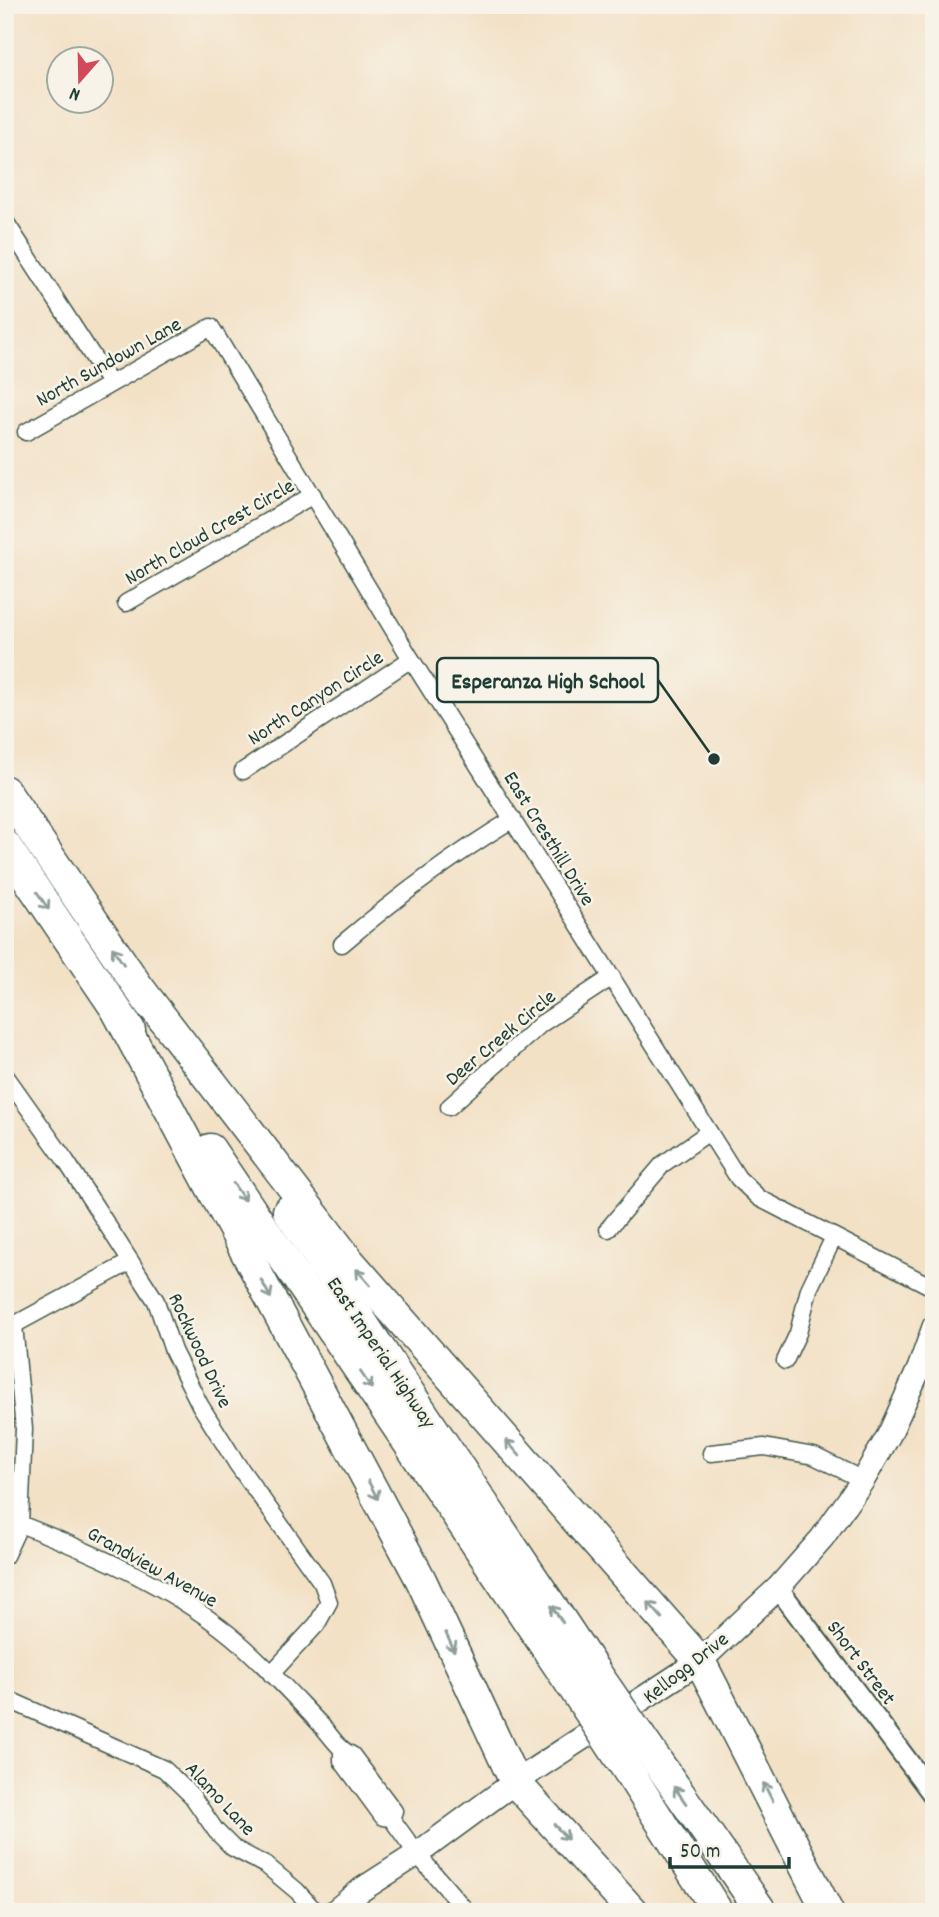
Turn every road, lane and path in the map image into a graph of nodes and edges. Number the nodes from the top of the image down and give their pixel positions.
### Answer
1 (6, 222) edge
2 (211, 327) joint
3 (110, 383) junction
4 (26, 432) dead end
5 (313, 495) junction
6 (126, 603) dead end
7 (411, 659) junction
8 (243, 771) dead end
9 (5, 791) edge
10 (513, 819) junction
11 (5, 845) edge
12 (342, 943) dead end
13 (612, 977) junction
14 (140, 989) junction
15 (118, 1013) junction
16 (5, 1075) edge
17 (449, 1107) dead end
18 (709, 1132) junction
19 (608, 1229) dead end
20 (834, 1237) junction
21 (130, 1262) junction
22 (934, 1288) edge
23 (10, 1326) edge
24 (934, 1327) edge
25 (785, 1361) dead end
26 (711, 1453) dead end
27 (863, 1480) junction
28 (20, 1524) junction
29 (5, 1556) edge
30 (778, 1588) junction
31 (700, 1661) junction
32 (271, 1674) junction
33 (583, 1679) junction
34 (5, 1698) edge
35 (644, 1769) junction
36 (515, 1782) junction
37 (934, 1796) edge
38 (416, 1854) junction
39 (316, 1912) edge
40 (334, 1912) edge
41 (467, 1912) edge
42 (633, 1912) edge
43 (718, 1912) edge
44 (762, 1912) edge
45 (828, 1912) edge

1 - 3 street
2 - 3 street, North Sundown Lane
2 - 5 street, East Cresthill Drive
3 - 4 street, North Sundown Lane
5 - 6 street, North Cloud Crest Circle
5 - 7 street, East Cresthill Drive
7 - 8 street, North Canyon Circle
7 - 10 street, East Cresthill Drive
14 -> 9 highway, East Imperial Highway
10 - 12 street
10 - 13 street, East Cresthill Drive
11 -> 15 highway, East Imperial Highway
13 - 17 street, Deer Creek Circle
13 - 18 street, East Cresthill Drive
31 -> 14 highway
33 -> 14 highway, East Imperial Highway
15 -> 33 highway, East Imperial Highway
15 -> 36 highway
16 - 21 street, Rockwood Drive
18 - 19 street
18 - 20 street, East Cresthill Drive
20 - 22 street, East Cresthill Drive
20 - 25 street
21 - 23 street
21 - 32 street, Rockwood Drive
23 - 28 street
24 - 27 main road, Kellogg Drive
26 - 27 street
27 - 30 main road, Kellogg Drive
28 - 29 street
28 - 32 street, Grandview Avenue
30 - 31 main road, Kellogg Drive
30 - 37 street, Short Street
31 - 36 main road, Kellogg Drive
45 -> 31 highway
32 - 38 street, Grandview Avenue
33 - 35 highway, East Imperial Highway, bridge
34 - 39 street, Alamo Lane
35 - 43 highway, East Imperial Highway
44 -> 35 highway, East Imperial Highway
36 - 38 main road, Kellogg Drive
36 -> 42 highway
38 - 40 main road, Kellogg Drive
38 - 41 street, Grandview Avenue

